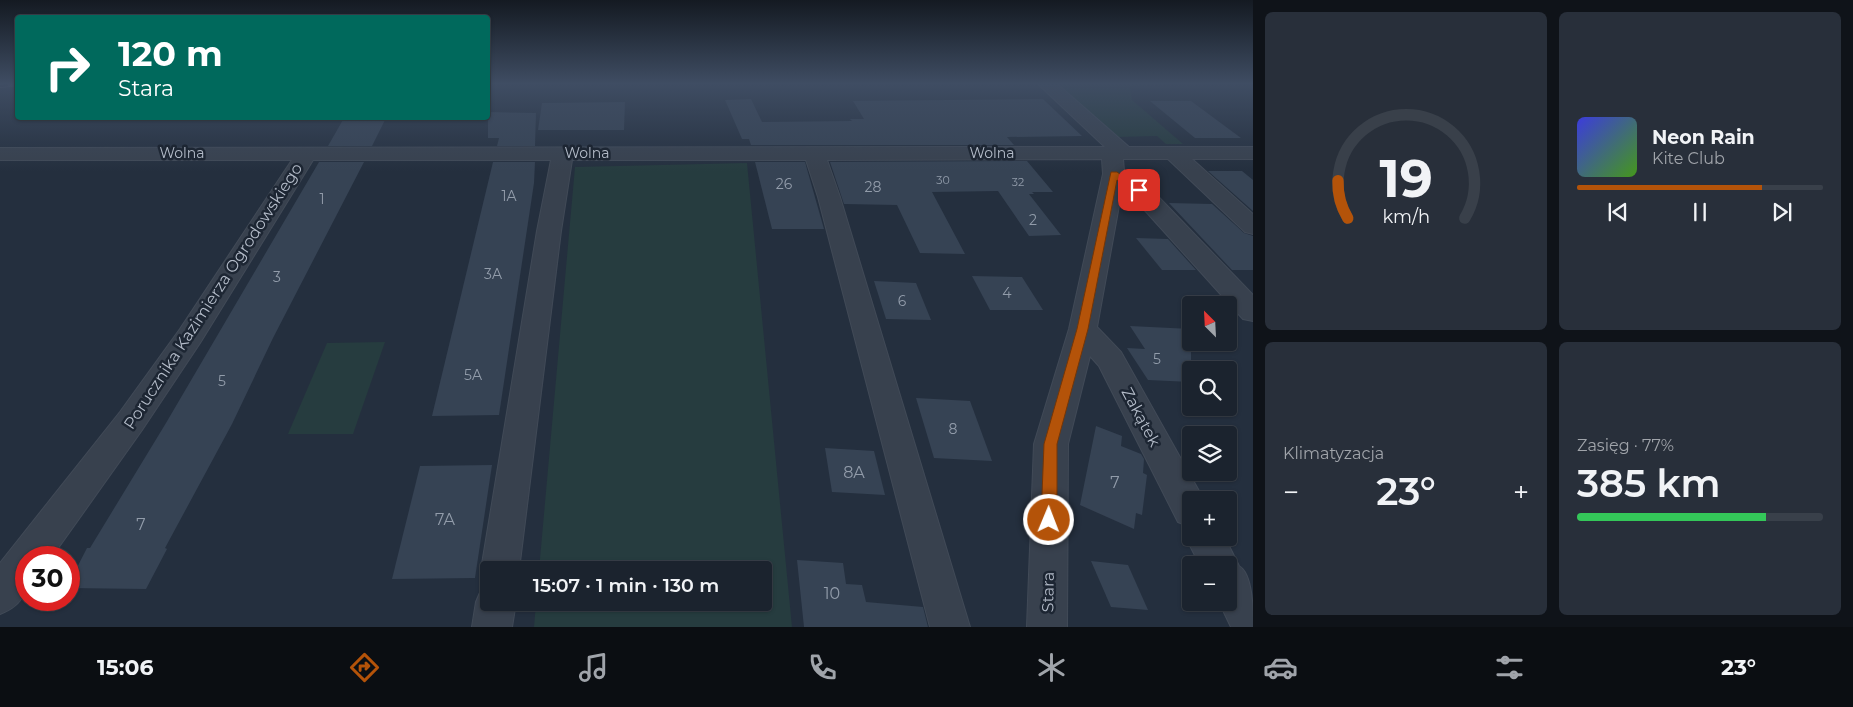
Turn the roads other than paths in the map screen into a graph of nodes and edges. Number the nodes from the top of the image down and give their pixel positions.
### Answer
1 (1072, 112) edge
2 (1253, 152) edge
3 (563, 153) junction
4 (814, 153) junction
5 (1173, 153) junction
6 (0, 154) edge
7 (306, 154) junction
8 (1115, 160) junction
9 (1253, 228) edge
10 (1253, 312) edge
11 (1082, 329) junction
12 (1182, 494) edge
13 (37, 546) edge
14 (501, 561) edge
15 (15, 575) edge
16 (0, 595) edge
17 (1237, 597) edge
18 (495, 611) edge
19 (492, 627) edge
20 (950, 627) edge
21 (1047, 627) edge
22 (1253, 627) edge

1 - 8 street
2 - 5 street, Wolna
3 - 4 street, Wolna
3 - 7 street, Wolna
3 - 14 street
4 - 8 street, Wolna
4 - 20 street
5 - 8 street, Wolna
5 - 9 street
6 - 7 street, Wolna
7 - 13 street, Porucznika Kazimierza Ogrodowskiego
8 - 10 street
8 - 11 street, Stara
11 - 12 street, Zakątek
11 - 21 street, Stara
15 - 16 street, Porucznika Kazimierza Ogrodowskiego
17 - 22 street
18 - 19 street

